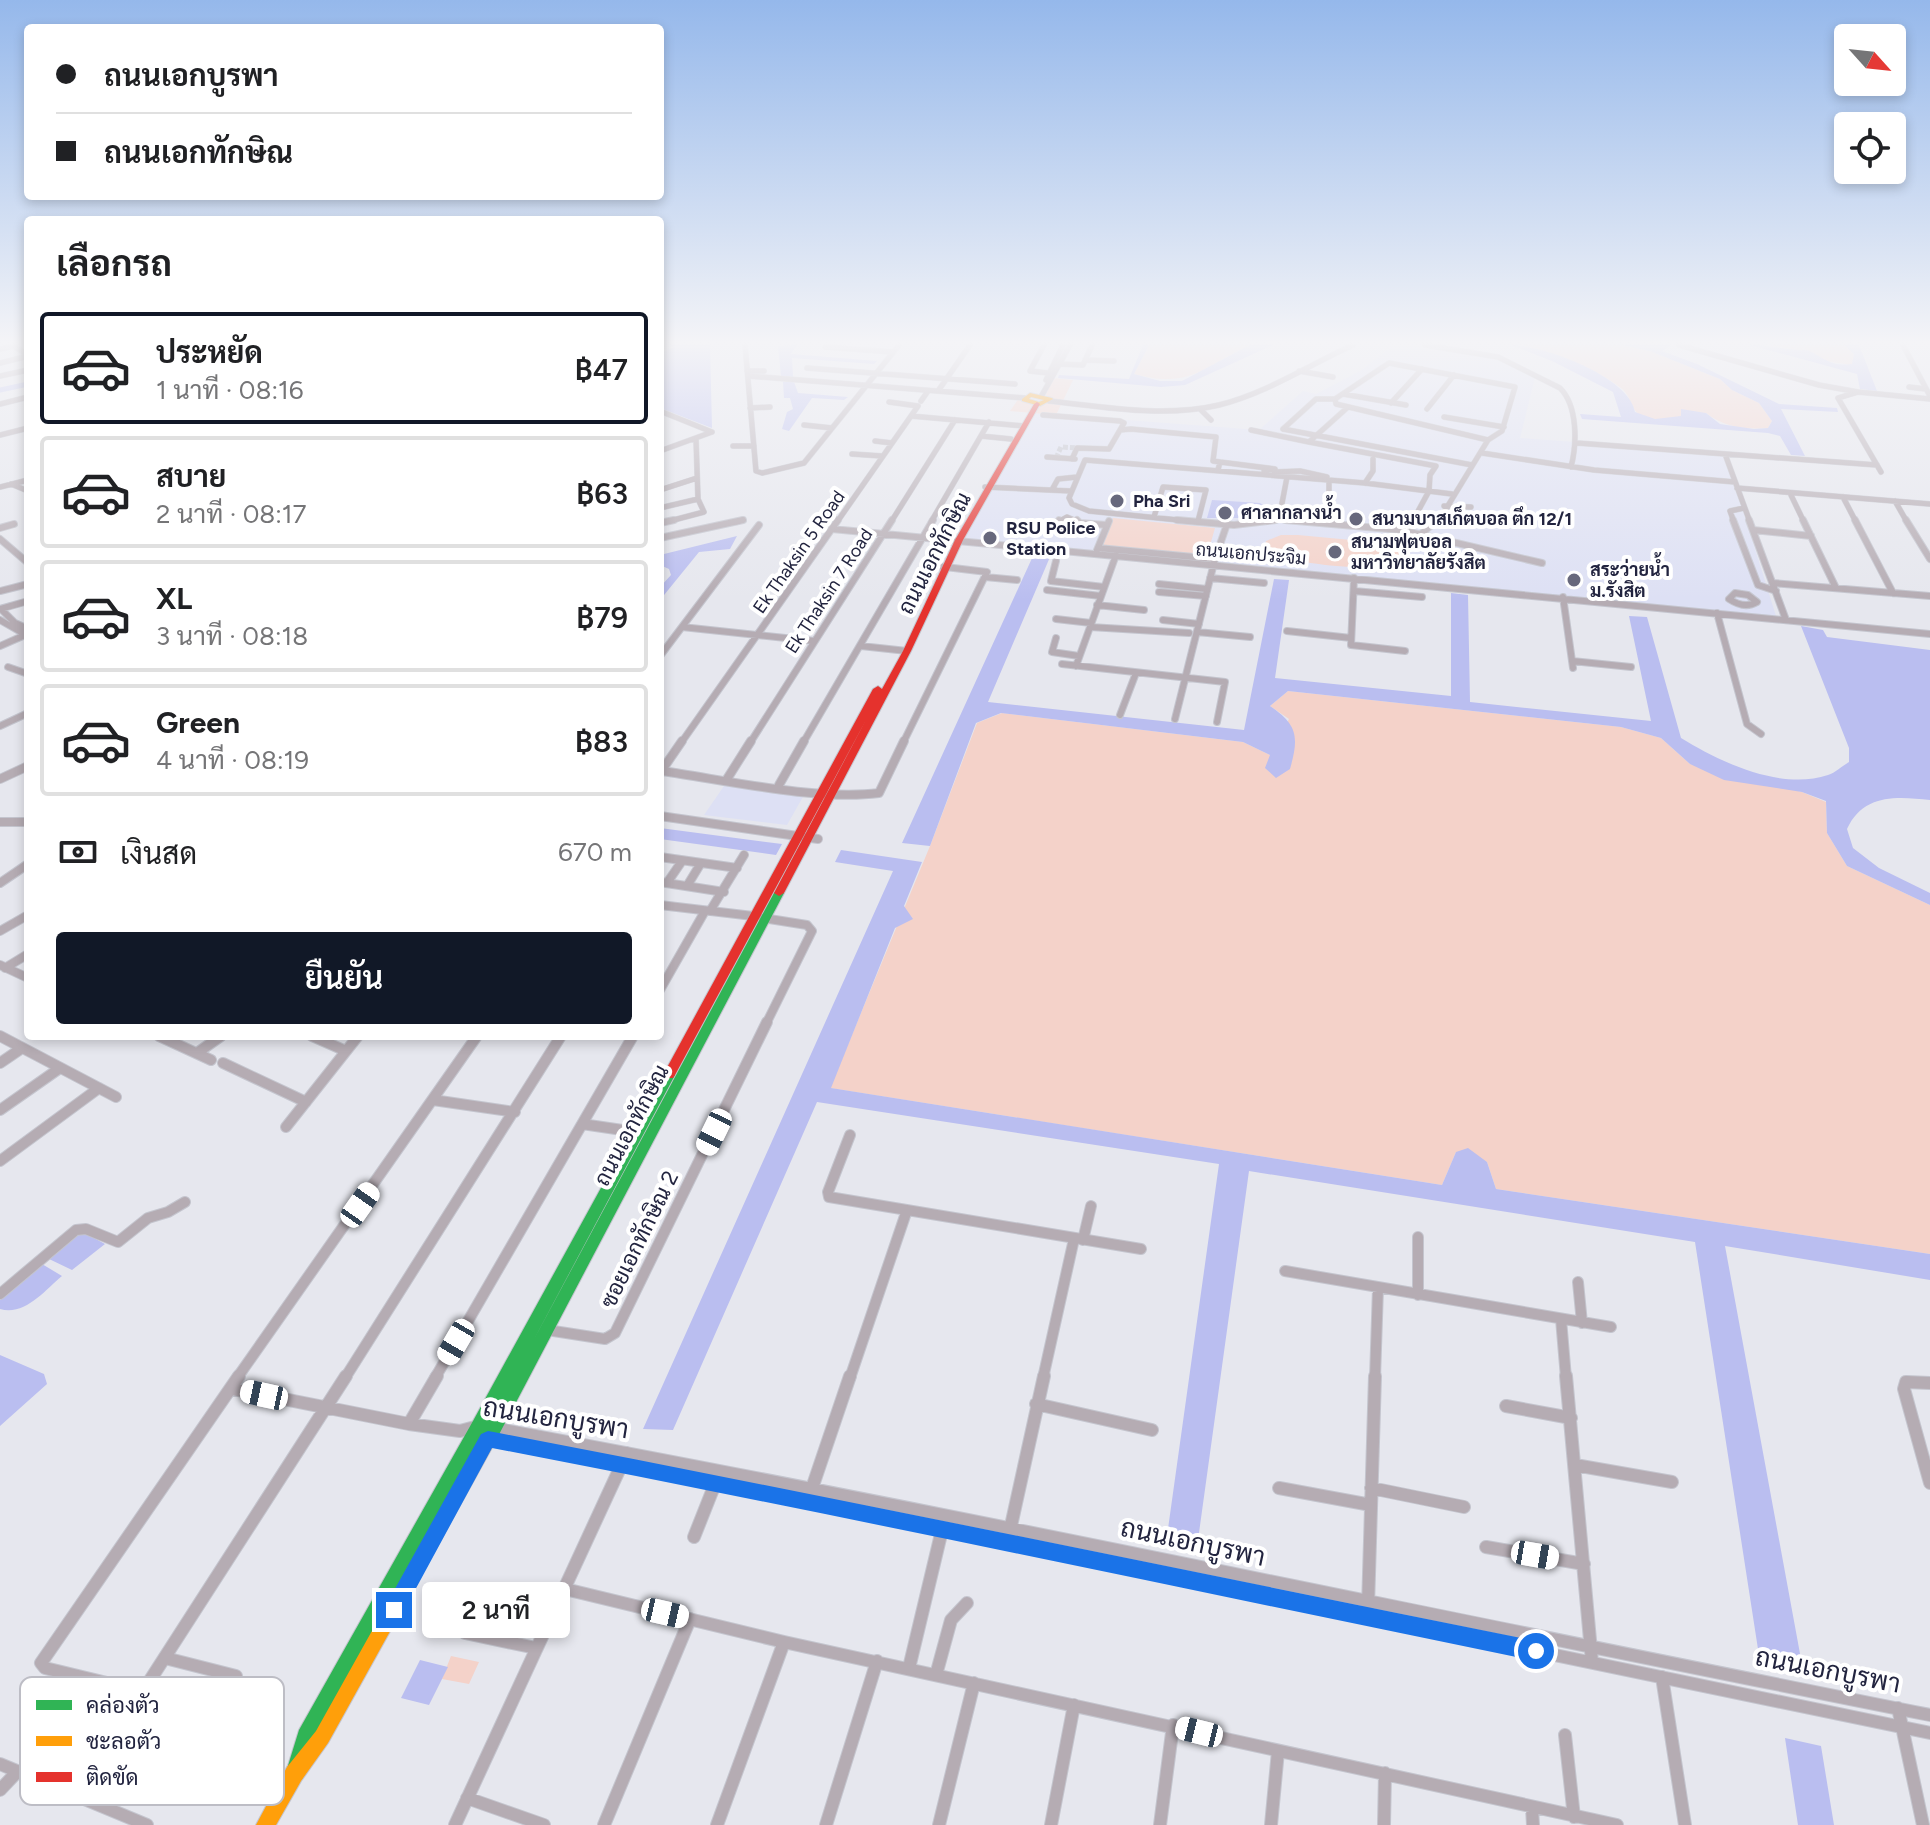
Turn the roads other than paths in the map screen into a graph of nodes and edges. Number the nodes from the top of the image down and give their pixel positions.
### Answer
1 (707, 430) edge
2 (752, 430) edge
3 (830, 430) edge
4 (901, 430) edge
5 (948, 430) edge
6 (984, 430) edge
7 (1018, 430) edge
8 (1019, 430) edge
9 (1120, 430) edge
10 (1122, 430) edge
11 (1252, 430) edge
12 (1286, 430) edge
13 (1323, 430) edge
14 (1446, 430) edge
15 (1500, 430) edge
16 (1574, 430) edge
17 (1857, 430) edge
18 (981, 436) junction
19 (696, 439) junction
20 (1011, 439) junction
21 (1313, 439) junction
22 (1488, 440) junction
23 (875, 441) dead end
24 (892, 443) junction
25 (1577, 443) junction
26 (733, 446) dead end
27 (754, 446) junction
28 (1089, 449) junction
29 (664, 450) edge
30 (1483, 452) junction
31 (852, 454) dead end
32 (1725, 454) junction
33 (882, 456) junction
34 (1047, 457) dead end
35 (1121, 458) dead end
36 (1072, 459) junction
37 (1373, 459) dead end
38 (1085, 460) junction
39 (1143, 462) junction
40 (1172, 465) junction
41 (1472, 465) junction
42 (1877, 465) junction
43 (1206, 466) dead end
44 (1219, 466) junction
45 (1572, 466) junction
46 (1881, 472) dead end
47 (1266, 475) junction
48 (1074, 477) junction
49 (1287, 477) junction
50 (697, 478) junction
51 (1329, 480) junction
52 (24, 481) edge
53 (1365, 483) junction
54 (1735, 483) junction
55 (11, 484) junction
56 (0, 487) edge
57 (988, 487) junction
58 (24, 489) edge
59 (664, 489) edge
60 (1064, 491) junction
61 (1429, 491) junction
62 (1790, 493) junction
63 (1452, 494) junction
64 (1843, 497) junction
65 (698, 499) junction
66 (1895, 501) junction
67 (1930, 504) edge
68 (664, 507) edge
69 (1471, 507) dead end
70 (700, 508) junction
71 (1443, 508) junction
72 (1744, 508) junction
73 (680, 512) dead end
74 (1112, 513) junction
75 (1154, 517) junction
76 (1279, 519) junction
77 (743, 520) dead end
78 (1198, 521) junction
79 (664, 522) edge
80 (1080, 523) dead end
81 (1329, 523) junction
82 (14, 524) dead end
83 (1227, 524) junction
84 (1436, 524) junction
85 (759, 525) dead end
86 (1107, 525) junction
87 (0, 528) edge
88 (832, 529) junction
89 (1753, 530) junction
90 (1424, 532) junction
91 (882, 533) junction
92 (1811, 536) junction
93 (664, 537) edge
94 (924, 537) junction
95 (0, 539) edge
96 (955, 540) junction
97 (1097, 551) junction
98 (1116, 555) junction
99 (24, 559) edge
100 (1930, 559) edge
101 (1056, 561) dead end
102 (1214, 562) junction
103 (1542, 563) dead end
104 (941, 567) junction
105 (985, 577) junction
106 (1210, 578) junction
107 (1354, 578) junction
108 (1017, 580) dead end
109 (1264, 583) dead end
110 (1773, 583) junction
111 (24, 585) edge
112 (1104, 587) junction
113 (1159, 588) dead end
114 (1836, 588) junction
115 (1047, 590) dead end
116 (0, 591) edge
117 (1354, 591) junction
118 (1776, 591) junction
119 (1206, 593) junction
120 (1893, 593) junction
121 (1101, 596) junction
122 (1930, 596) edge
123 (1422, 597) dead end
124 (1563, 597) junction
125 (24, 602) edge
126 (1097, 605) junction
127 (1746, 606) dead end
128 (0, 609) edge
129 (1144, 610) dead end
130 (1717, 613) junction
131 (1750, 617) junction
132 (1056, 619) dead end
133 (1163, 620) dead end
134 (1786, 620) junction
135 (3, 623) edge
136 (1090, 625) junction
137 (15, 626) junction
138 (682, 627) junction
139 (1195, 629) junction
140 (24, 630) edge
141 (1287, 631) dead end
142 (24, 634) edge
143 (1930, 634) edge
144 (758, 635) junction
145 (1250, 637) dead end
146 (1056, 638) dead end
147 (1351, 638) junction
148 (814, 641) junction
149 (0, 646) edge
150 (861, 646) junction
151 (664, 651) edge
152 (903, 651) junction
153 (1405, 651) dead end
154 (1079, 656) junction
155 (1062, 664) dead end
156 (1076, 666) junction
157 (8, 667) dead end
158 (1631, 667) dead end
159 (24, 673) edge
160 (1136, 673) junction
161 (1186, 675) junction
162 (24, 715) edge
163 (1120, 715) dead end
164 (1175, 719) dead end
165 (1217, 722) dead end
166 (0, 726) edge
167 (1761, 734) dead end
168 (24, 768) edge
169 (664, 768) edge
170 (664, 772) edge
171 (0, 779) edge
172 (727, 779) junction
173 (779, 785) junction
174 (826, 791) junction
175 (664, 820) edge
176 (0, 822) edge
177 (24, 822) edge
178 (802, 837) junction
179 (744, 855) dead end
180 (664, 858) edge
181 (682, 861) junction
182 (701, 863) junction
183 (24, 867) edge
184 (737, 868) junction
185 (664, 882) edge
186 (0, 883) edge
187 (687, 886) junction
188 (724, 892) junction
189 (664, 906) edge
190 (708, 911) junction
191 (24, 917) edge
192 (758, 917) junction
193 (0, 931) edge
194 (24, 956) edge
195 (3, 967) edge
196 (24, 976) edge
197 (664, 983) edge
198 (0, 1036) edge
199 (168, 1040) edge
200 (215, 1040) edge
201 (321, 1040) edge
202 (355, 1040) edge
203 (474, 1040) edge
204 (559, 1040) edge
205 (631, 1040) edge
206 (22, 1048) junction
207 (346, 1051) junction
208 (197, 1053) junction
209 (211, 1060) dead end
210 (0, 1063) edge
211 (223, 1063) dead end
212 (60, 1068) junction
213 (99, 1088) junction
214 (116, 1097) dead end
215 (433, 1100) junction
216 (306, 1102) junction
217 (0, 1110) edge
218 (515, 1112) junction
219 (582, 1124) junction
220 (286, 1127) dead end
221 (636, 1132) junction
222 (649, 1133) junction
223 (850, 1135) dead end
224 (0, 1161) edge
225 (185, 1202) dead end
226 (1091, 1206) dead end
227 (907, 1210) junction
228 (1418, 1237) dead end
229 (1078, 1240) junction
230 (1141, 1249) dead end
231 (1285, 1271) dead end
232 (1578, 1282) dead end
233 (1378, 1288) junction
234 (0, 1294) edge
235 (1418, 1295) junction
236 (1561, 1319) junction
237 (1582, 1323) junction
238 (531, 1327) junction
239 (1611, 1327) dead end
240 (547, 1330) junction
241 (1930, 1383) edge
242 (233, 1389) junction
243 (1036, 1404) junction
244 (1506, 1406) dead end
245 (326, 1408) junction
246 (1571, 1418) junction
247 (409, 1424) junction
248 (1152, 1430) dead end
249 (476, 1432) junction
250 (491, 1434) junction
251 (627, 1453) junction
252 (1575, 1465) junction
253 (621, 1466) junction
254 (1672, 1482) dead end
255 (1930, 1483) edge
256 (715, 1484) junction
257 (813, 1487) junction
258 (1279, 1488) dead end
259 (1371, 1488) junction
260 (808, 1500) junction
261 (1371, 1505) junction
262 (1464, 1507) dead end
263 (1011, 1529) junction
264 (942, 1530) junction
265 (694, 1537) dead end
266 (1007, 1544) junction
267 (1486, 1547) dead end
268 (1584, 1564) junction
269 (565, 1589) junction
270 (475, 1602) dead end
271 (1368, 1602) junction
272 (967, 1603) dead end
273 (1368, 1617) junction
274 (690, 1619) junction
275 (784, 1642) junction
276 (536, 1648) junction
277 (1591, 1648) junction
278 (165, 1658) junction
279 (877, 1661) junction
280 (1592, 1662) junction
281 (909, 1668) junction
282 (936, 1675) junction
283 (236, 1676) dead end
284 (82, 1677) edge
285 (153, 1677) edge
286 (1662, 1677) junction
287 (974, 1683) junction
288 (1074, 1705) junction
289 (1898, 1708) junction
290 (1930, 1715) edge
291 (1173, 1725) junction
292 (1901, 1728) junction
293 (1930, 1733) edge
294 (1565, 1735) dead end
295 (1278, 1751) junction
296 (0, 1764) edge
297 (18, 1771) joint
298 (1385, 1773) junction
299 (294, 1774) junction
300 (1, 1788) edge
301 (284, 1792) edge
302 (467, 1798) junction
303 (99, 1805) edge
304 (277, 1805) edge
305 (1532, 1808) junction
306 (1574, 1817) junction
307 (147, 1825) edge
308 (266, 1825) edge
309 (455, 1825) edge
310 (544, 1825) edge
311 (604, 1825) edge
312 (717, 1825) edge
313 (826, 1825) edge
314 (939, 1825) edge
315 (1051, 1825) edge
316 (1160, 1825) edge
317 (1271, 1825) edge
318 (1384, 1825) edge
319 (1533, 1825) edge
320 (1617, 1825) edge
321 (1685, 1825) edge
322 (1923, 1825) edge

1 - 19 street
2 - 27 street
3 - 27 street
4 - 24 street, Ek Thaksin 5 Road
5 - 91 street, Ek Thaksin 7 Road
6 - 18 street
7 - 20 street, ถนนเอกทักษิณ
8 - 57 street, ถนนเอกทักษิณ
9 - 28 street
10 - 44 street
11 - 21 street
12 - 21 street
13 - 21 street
14 - 22 street
15 - 22 street
16 - 25 street
17 - 42 street
18 - 20 street
18 - 94 street
19 - 29 street
19 - 50 street
20 - 57 street, ถนนเอกทักษิณ
21 - 41 street
21 - 61 street
22 - 30 street
23 - 24 street
24 - 33 street, Ek Thaksin 5 Road
25 - 32 street
25 - 45 street
26 - 27 street
28 - 36 street
28 - 38 street
30 - 41 street
30 - 45 street
31 - 33 street
32 - 42 street
32 - 54 street
33 - 88 street, Ek Thaksin 5 Road
34 - 36 street
35 - 39 street
36 - 38 street
37 - 53 street
38 - 39 street
38 - 48 street
39 - 40 street
40 - 43 street
40 - 44 street
41 - 63 street
42 - 46 street
44 - 44 street
44 - 47 street
45 - 54 street
47 - 49 street
47 - 51 street
48 - 60 street
48 - 60 street
49 - 51 street
49 - 76 street
50 - 59 street
50 - 65 street
51 - 53 street
51 - 81 street
52 - 55 street
53 - 61 street
54 - 62 street
54 - 72 street
55 - 56 street
55 - 58 street
57 - 60 street
57 - 96 street, ถนนเอกทักษิณ
60 - 74 street
61 - 63 street
61 - 84 street
62 - 64 street
62 - 92 street
63 - 71 street
64 - 66 street
64 - 120 street
65 - 68 street
65 - 70 street
66 - 67 street
66 - 100 street
69 - 71 street
70 - 73 street
70 - 79 street
71 - 84 street
72 - 89 street
72 - 118 street
74 - 75 street
74 - 86 street
75 - 78 street
75 - 78 street
76 - 81 street
76 - 83 street
77 - 93 street
78 - 83 street
80 - 86 street
81 - 90 street
82 - 87 street
83 - 102 street
84 - 90 street
85 - 138 street
86 - 97 street
88 - 91 street, ถนนเอกประจิม
88 - 144 street, Ek Thaksin 5 Road
89 - 92 street
89 - 110 street
90 - 103 street
91 - 94 street, ถนนเอกประจิม
91 - 148 street, Ek Thaksin 7 Road
92 - 114 street
94 - 96 street, ถนนเอกประจิม
94 - 150 street
95 - 99 street
96 - 97 street, ถนนเอกประจิม
96 - 104 street, ถนนเอกทักษิณ
97 - 98 street, ถนนเอกประจิม
97 - 102 street
98 - 102 street, ถนนเอกประจิม
98 - 112 street
101 - 112 street
102 - 106 street
102 - 107 street, ถนนเอกประจิม
104 - 105 street
104 - 152 street, ถนนเอกทักษิณ
105 - 108 street
105 - 174 street
106 - 109 street
106 - 119 street
107 - 117 street
107 - 124 street, ถนนเอกประจิม
110 - 114 street
110 - 118 street
111 - 116 street
112 - 121 street
113 - 119 street
114 - 120 street
115 - 121 street
117 - 123 street
117 - 147 street
118 - 134 street
119 - 139 street
120 - 122 street
121 - 126 street
124 - 130 street, ถนนเอกประจิม
124 - 158 street
125 - 128 street
126 - 129 street
126 - 136 street
127 - 131 street
128 - 137 street
130 - 131 street, ถนนเอกประจิม
130 - 167 street
131 - 134 street, ถนนเอกประจิม
132 - 136 street
133 - 139 street
134 - 143 street, ถนนเอกประจิม
135 - 137 street
136 - 139 street
136 - 154 street
137 - 140 street
138 - 144 street
138 - 151 street
139 - 145 street
139 - 161 street
141 - 147 street
142 - 149 street
144 - 148 street
144 - 169 street, Ek Thaksin 5 Road
146 - 154 street
147 - 153 street
148 - 172 street, Ek Thaksin 7 Road
150 - 152 street
150 - 173 street
152 - 174 street, ถนนเอกทักษิณ
154 - 156 street
155 - 156 street
156 - 160 street
157 - 159 street
160 - 161 street
160 - 163 street
161 - 164 street
161 - 165 street
162 - 166 street
168 - 171 street
170 - 172 street
172 - 173 street
173 - 174 street
174 - 178 street, ถนนเอกทักษิณ
175 - 178 street
176 - 177 street
178 - 192 street, ถนนเอกทักษิณ
179 - 184 street
180 - 181 street
181 - 182 street
181 - 185 street
182 - 184 street
182 - 187 street
183 - 186 street
184 - 188 street
185 - 187 street
187 - 188 street
188 - 190 street
189 - 190 street
190 - 192 street
190 - 197 street
191 - 193 street
192 - 221 street, ถนนเอกทักษิณ
192 - 222 street, ถนนเอกทักษิณ
192 - 240 street, ซอยเอกทักษิณ 2
194 - 195 street
195 - 196 street
198 - 206 street
199 - 208 street
200 - 208 street
201 - 207 street
202 - 207 street
203 - 215 street
204 - 218 street
205 - 219 street
206 - 210 street
206 - 212 street
207 - 216 street
208 - 209 street
211 - 216 street
212 - 213 street
212 - 217 street
213 - 214 street
213 - 224 street
215 - 218 street
215 - 242 street
216 - 220 street
218 - 245 street
219 - 221 street
219 - 247 street
221 - 222 street
221 - 238 street, ถนนเอกทักษิณ
222 - 240 street, ถนนเอกทักษิณ
223 - 227 street
225 - 234 street
226 - 229 street
227 - 229 street
227 - 257 street
228 - 235 street
229 - 230 street
229 - 243 street
231 - 233 street
232 - 237 street
233 - 235 street
233 - 259 street
235 - 236 street
236 - 237 street
236 - 246 street
237 - 239 street
238 - 240 street
238 - 249 street, ถนนเอกทักษิณ
240 - 250 street, ถนนเอกทักษิณ
241 - 255 street
242 - 245 street
242 - 284 street
243 - 248 street
243 - 263 street
244 - 246 street
245 - 247 street
245 - 278 street
246 - 252 street
247 - 249 street, ถนนเอกบูรพา
249 - 250 street, ถนนเอกบูรพา
249 - 299 street, ถนนเอกทักษิณ
250 - 251 street, ถนนเอกบูรพา
250 - 253 street, ถนนเอกบูรพา
250 - 299 street, ถนนเอกทักษิณ
251 - 253 street
251 - 257 street, ถนนเอกบูรพา
252 - 254 street
252 - 268 street
253 - 256 street, ถนนเอกบูรพา
253 - 269 street
256 - 260 street, ถนนเอกบูรพา
256 - 265 street
257 - 260 street
257 - 263 street, ถนนเอกบูรพา
258 - 261 street
259 - 261 street
259 - 262 street
260 - 264 street, ถนนเอกบูรพา
261 - 271 street
263 - 266 street
263 - 271 street, ถนนเอกบูรพา
264 - 266 street, ถนนเอกบูรพา
264 - 281 street
266 - 273 street, ถนนเอกบูรพา
267 - 268 street
268 - 277 street
269 - 274 street
269 - 276 street
270 - 276 street
271 - 273 street
271 - 277 street, ถนนเอกบูรพา
272 - 282 street
273 - 280 street, ถนนเอกบูรพา
274 - 275 street
274 - 311 street
275 - 279 street
275 - 312 street
276 - 302 street
277 - 280 street
277 - 289 street, ถนนเอกบูรพา
278 - 283 street
278 - 285 street
279 - 281 street
279 - 313 street
280 - 286 street, ถนนเอกบูรพา
281 - 282 street
282 - 287 street
286 - 292 street, ถนนเอกบูรพา
286 - 321 street
287 - 288 street
287 - 314 street
288 - 291 street
288 - 315 street
289 - 290 street, ถนนเอกบูรพา
289 - 292 street
291 - 295 street
291 - 316 street
292 - 293 street, ถนนเอกบูรพา
292 - 322 street
294 - 306 street
295 - 298 street
295 - 317 street
296 - 297 street
297 - 300 street
298 - 305 street
298 - 318 street
299 - 301 street, ถนนเอกทักษิณ
302 - 309 street
302 - 310 street
303 - 307 street
304 - 308 street, ถนนเอกทักษิณ
305 - 306 street
305 - 319 street
306 - 320 street

